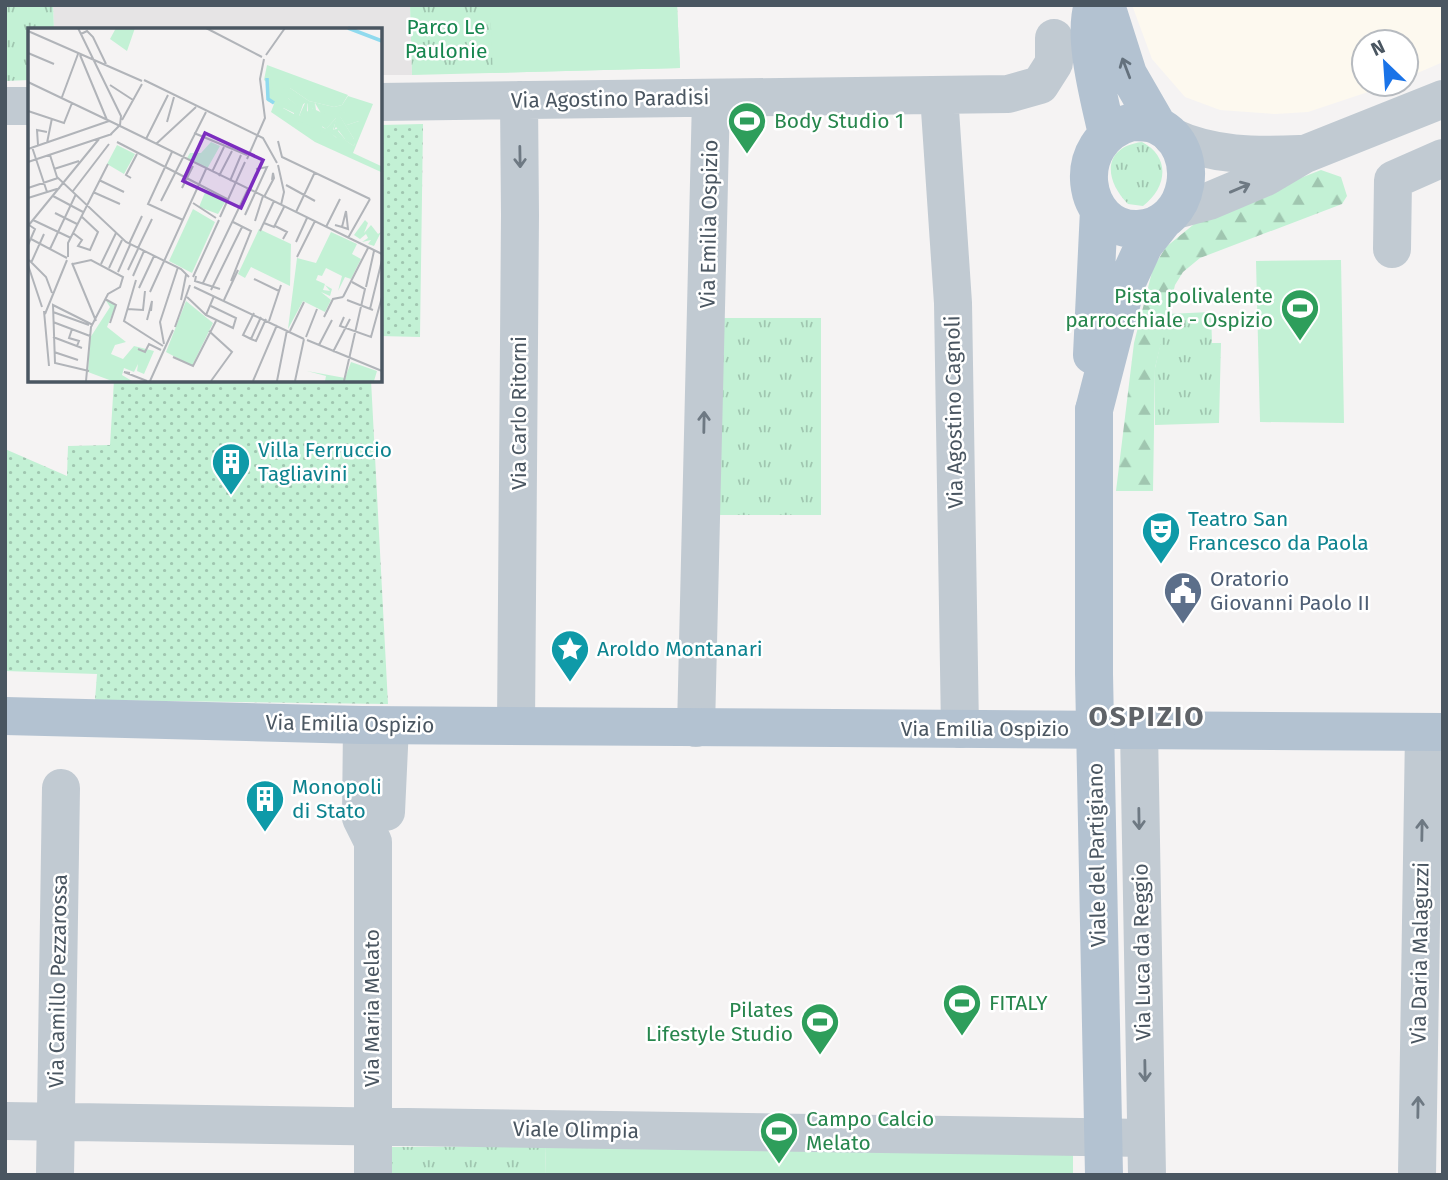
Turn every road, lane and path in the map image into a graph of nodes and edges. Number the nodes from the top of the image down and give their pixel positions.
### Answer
1 (1093, 5) edge
2 (1106, 5) edge
3 (1054, 37) dead end
4 (939, 95) junction
5 (711, 98) junction
6 (1443, 99) edge
7 (519, 100) junction
8 (382, 102) edge
9 (5, 106) edge
10 (28, 106) edge
11 (1165, 131) junction
12 (1107, 134) junction
13 (1305, 154) junction
14 (1443, 158) edge
15 (1099, 211) junction
16 (1170, 215) junction
17 (1392, 248) dead end
18 (1094, 410) junction
19 (5, 716) edge
20 (376, 726) junction
21 (516, 726) junction
22 (696, 727) junction
23 (960, 729) junction
24 (1139, 730) junction
25 (1433, 732) edge
26 (61, 788) dead end
27 (5, 1121) edge
28 (55, 1122) junction
29 (372, 1126) junction
30 (1147, 1156) edge
31 (55, 1175) edge
32 (373, 1175) edge
33 (1104, 1175) edge
34 (1417, 1175) edge

1 - 12 main road
11 -> 2 main road, Viale del Partigiano
3 - 4 street, Via Agostino Paradisi
4 - 5 street, Via Agostino Paradisi
4 - 23 street, Via Agostino Cagnoli
5 - 7 street, Via Agostino Paradisi
22 -> 5 street, Via Emilia Ospizio
6 - 13 street
7 - 8 street, Via Agostino Paradisi
7 -> 21 street, Via Carlo Ritorni
9 - 10 street
11 - 12 main road
11 - 13 street
11 - 16 main road, Viale del Partigiano
12 - 15 main road, Viale del Partigiano
16 -> 13 street
14 - 17 street
15 - 16 main road
15 - 18 main road, Viale del Partigiano
16 - 18 main road, Viale del Partigiano
18 - 33 main road, Viale del Partigiano, bridge
19 - 20 main road, Via Emilia Ospizio
20 - 21 main road, Via Emilia Ospizio
20 - 29 street, Via Maria Melato
21 - 22 main road, Via Emilia Ospizio
22 - 23 main road, Via Emilia Ospizio
23 - 24 main road, Via Emilia Ospizio
24 - 25 main road, Via Emilia Ospizio
24 -> 30 street, Via Luca da Reggio
34 -> 25 street, Via Daria Malaguzzi
26 - 28 street, Via Camillo Pezzarossa
27 - 28 street, Viale Olimpia
28 - 29 street, Viale Olimpia
28 - 31 street, Via Camillo Pezzarossa
29 - 30 street, Viale Olimpia
29 - 32 street, Via Maria Melato

